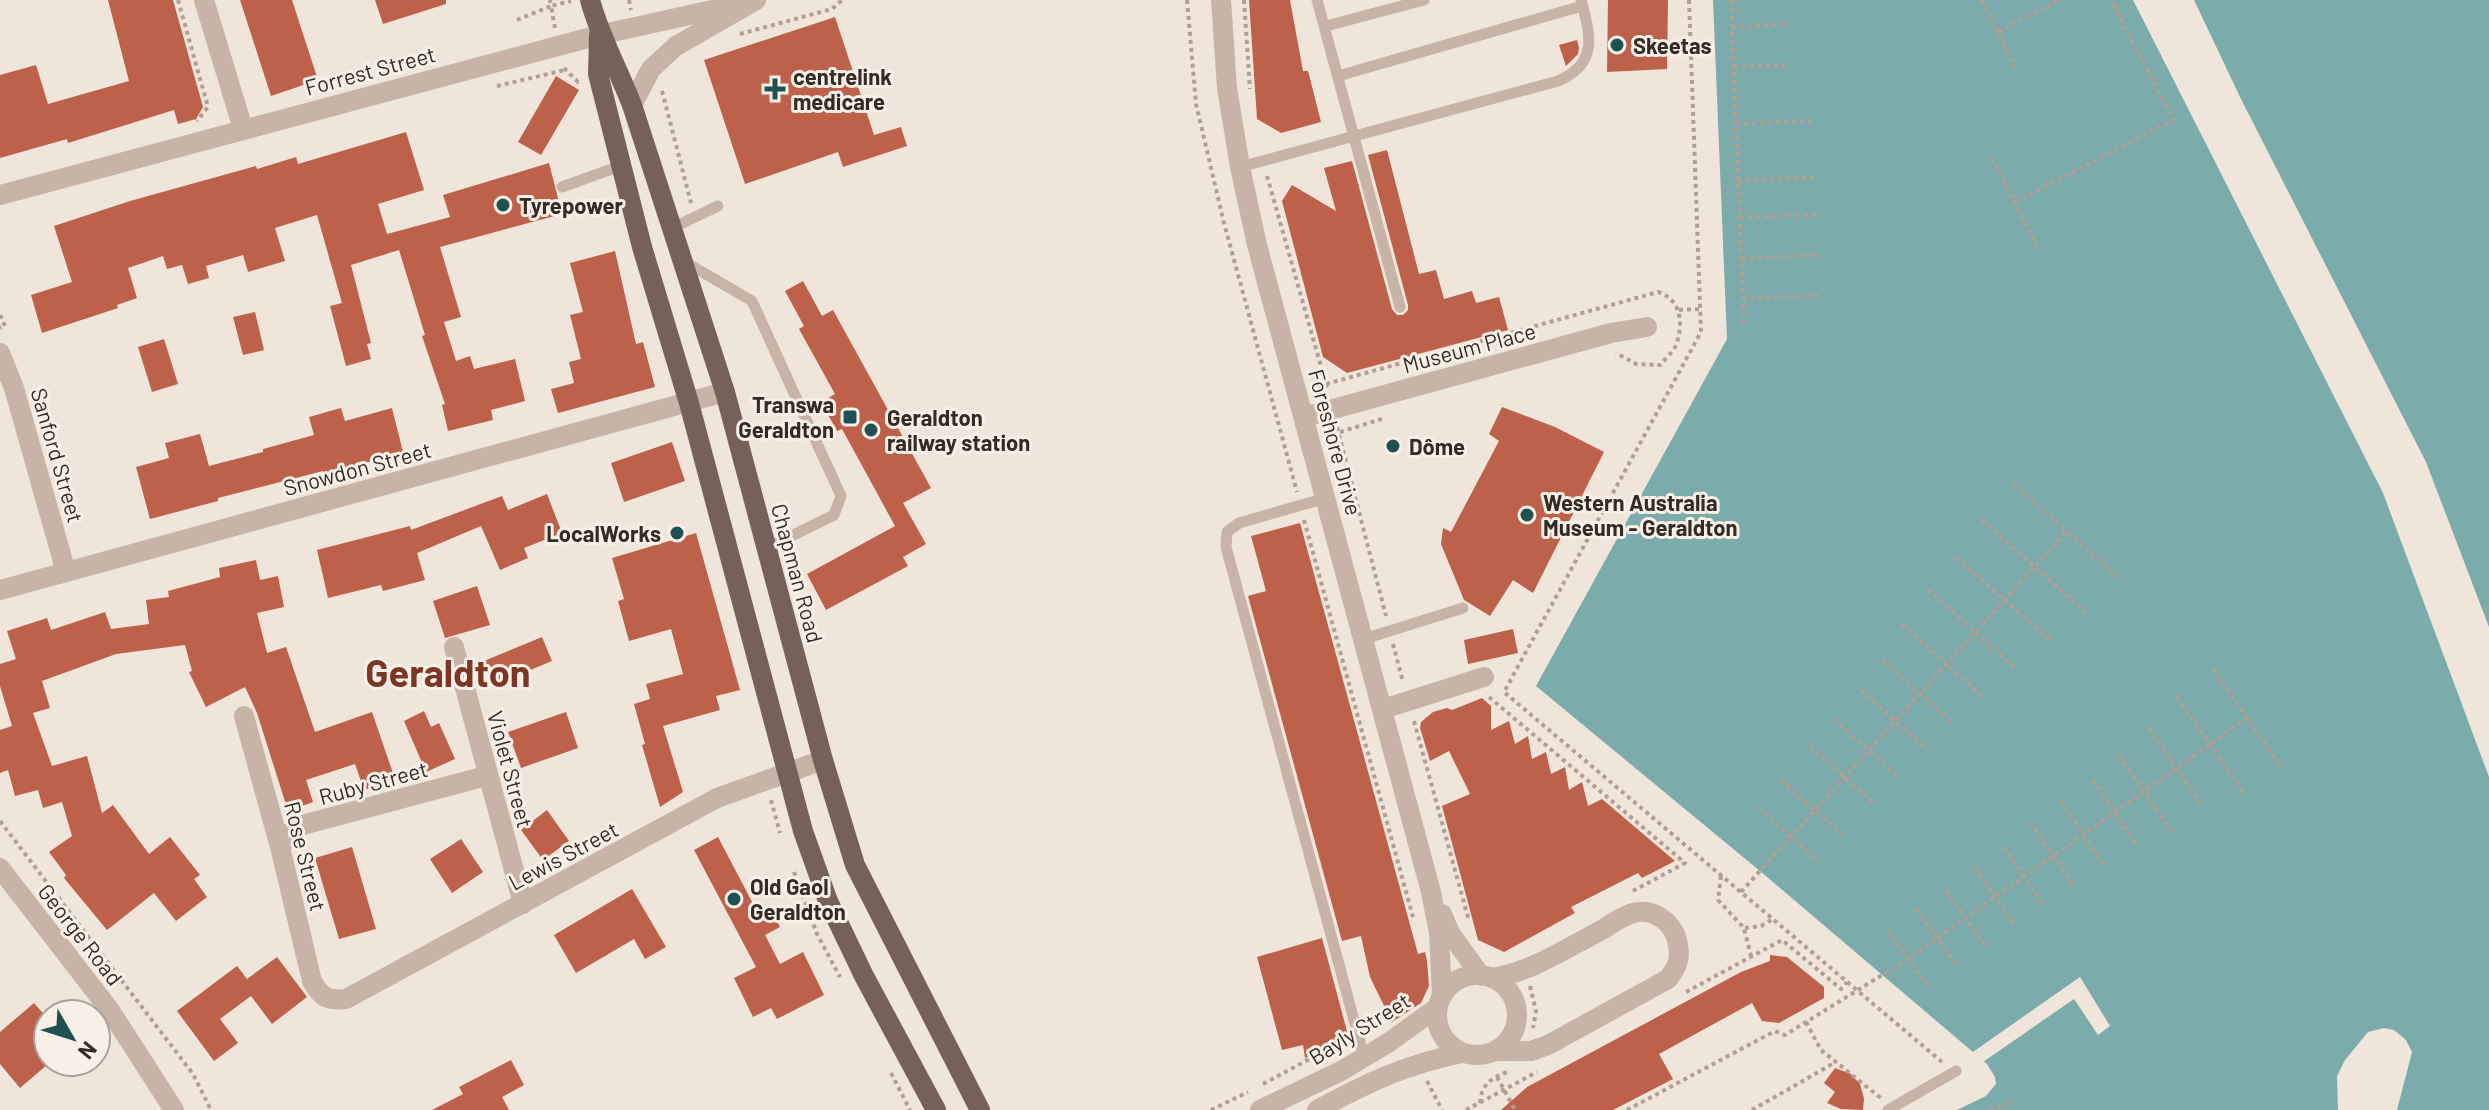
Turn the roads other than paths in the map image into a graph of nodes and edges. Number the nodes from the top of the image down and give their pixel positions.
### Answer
1 (204, 0) edge
2 (590, 0) edge
3 (755, 0) edge
4 (1221, 0) edge
5 (1317, 0) edge
6 (1424, 0) edge
7 (1582, 3) edge
8 (1326, 26) junction
9 (599, 35) junction
10 (1338, 76) junction
11 (632, 105) junction
12 (243, 129) junction
13 (1355, 134) junction
14 (623, 165) junction
15 (1240, 167) junction
16 (562, 187) dead end
17 (0, 195) edge
18 (718, 206) dead end
19 (672, 228) junction
20 (683, 261) junction
21 (1400, 307) dead end
22 (1647, 327) dead end
23 (0, 353) edge
24 (725, 392) junction
25 (689, 403) junction
26 (1304, 417) junction
27 (1326, 498) junction
28 (767, 548) junction
29 (66, 572) junction
30 (0, 590) edge
31 (1463, 608) dead end
32 (1364, 639) junction
33 (454, 647) dead end
34 (1483, 684) road end
35 (1383, 709) junction
36 (244, 716) dead end
37 (823, 760) junction
38 (787, 772) junction
39 (486, 776) junction
40 (280, 847) junction
41 (0, 868) edge
42 (1431, 892) junction
43 (523, 904) junction
44 (1486, 977) junction
45 (331, 1001) joint
46 (1440, 1001) junction
47 (1496, 1051) junction
48 (1462, 1053) junction
49 (1364, 1057) junction
50 (1951, 1068) road end
51 (1886, 1105) edge
52 (174, 1110) edge
53 (936, 1110) edge
54 (980, 1110) edge
55 (1260, 1110) edge
56 (1317, 1110) edge

1 - 12 street
2 - 9 main road, Chapman Road
3 - 9 street, Forrest Street
3 - 11 street
4 - 15 street, Foreshore Drive
5 - 8 lane
6 - 8 lane
7 - 10 lane
7 - 13 lane
8 - 10 lane
9 - 11 main road, Chapman Road
9 - 12 street, Forrest Street
9 - 14 main road, Chapman Road
10 - 13 lane
11 - 19 main road, Chapman Road
12 - 17 street, Forrest Street
13 - 15 lane
13 - 21 lane
14 - 16 lane
14 - 25 main road, Chapman Road
15 - 26 street, Foreshore Drive
18 - 19 lane
19 - 20 main road, Chapman Road
20 - 24 main road, Chapman Road
20 - 28 lane
22 - 26 street, Museum Place
23 - 29 street, Sanford Street
24 - 25 street, Snowdon Street
24 - 28 main road, Chapman Road
25 - 29 street, Snowdon Street
25 - 38 main road, Chapman Road
26 - 27 street, Foreshore Drive
27 - 32 street, Foreshore Drive
27 - 49 lane
28 - 37 main road, Chapman Road
29 - 30 street, Snowdon Street
31 - 32 lane
32 - 35 street, Foreshore Drive
33 - 39 street, Violet Street
34 - 35 street
35 - 42 street, Foreshore Drive
36 - 40 street, Rose Street
37 - 38 street, Lewis Street
37 - 54 main road, Chapman Road
38 - 43 street, Lewis Street
38 - 53 main road, Chapman Road
39 - 40 street, Ruby Street
39 - 43 street, Violet Street
40 - 45 street, Rose Street
41 - 52 street, George Road
42 - 44 street, Foreshore Drive
42 - 46 street, Foreshore Drive
43 - 45 street, Lewis Street
44 - 46 street
44 - 47 street
44 - 47 street
46 - 48 street
46 - 49 street, Bayly Street
47 - 48 street
48 - 56 street
49 - 55 street, Bayly Street
50 - 51 lane

